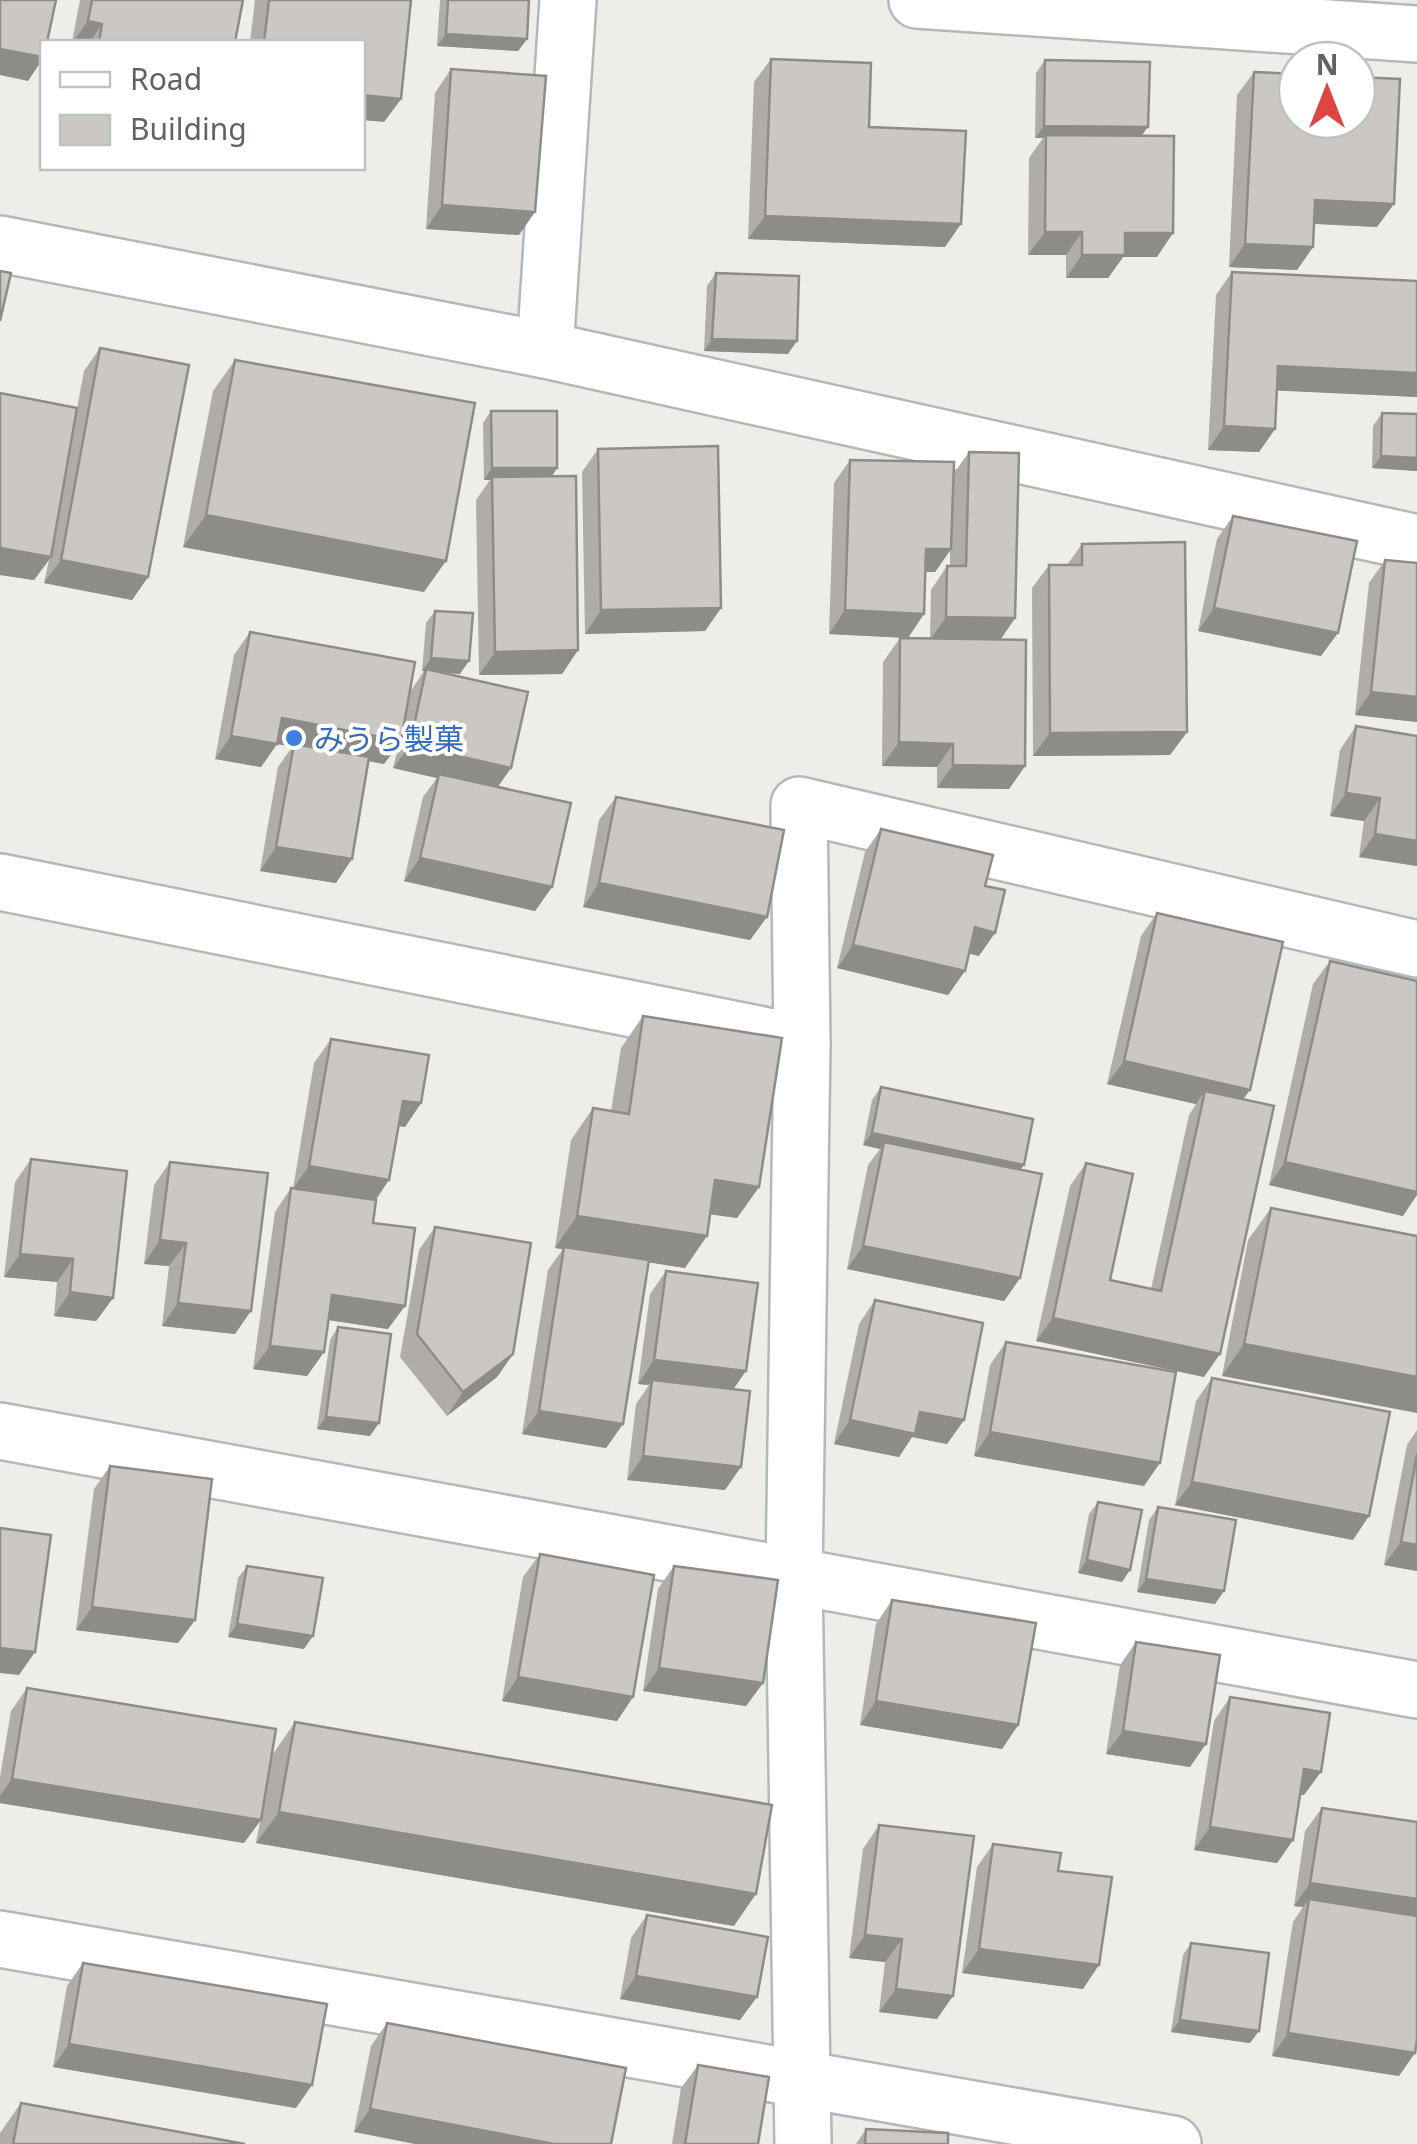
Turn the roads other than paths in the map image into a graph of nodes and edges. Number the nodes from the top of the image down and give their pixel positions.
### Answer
1 (568, 0) edge
2 (917, 0) edge
3 (1417, 34) edge
4 (0, 244) edge
5 (544, 350) junction
6 (1417, 543) edge
7 (0, 882) edge
8 (1417, 949) edge
9 (802, 1042) junction
10 (0, 1431) edge
11 (794, 1576) junction
12 (1417, 1690) edge
13 (0, 1939) edge
14 (802, 2082) junction
15 (803, 2144) edge
16 (1174, 2144) edge

1 - 5 street
2 - 3 street
4 - 5 street
5 - 6 street
7 - 9 street
8 - 9 street
9 - 11 street
10 - 11 street
11 - 12 street
11 - 14 street
13 - 14 street
14 - 15 street
14 - 16 street

